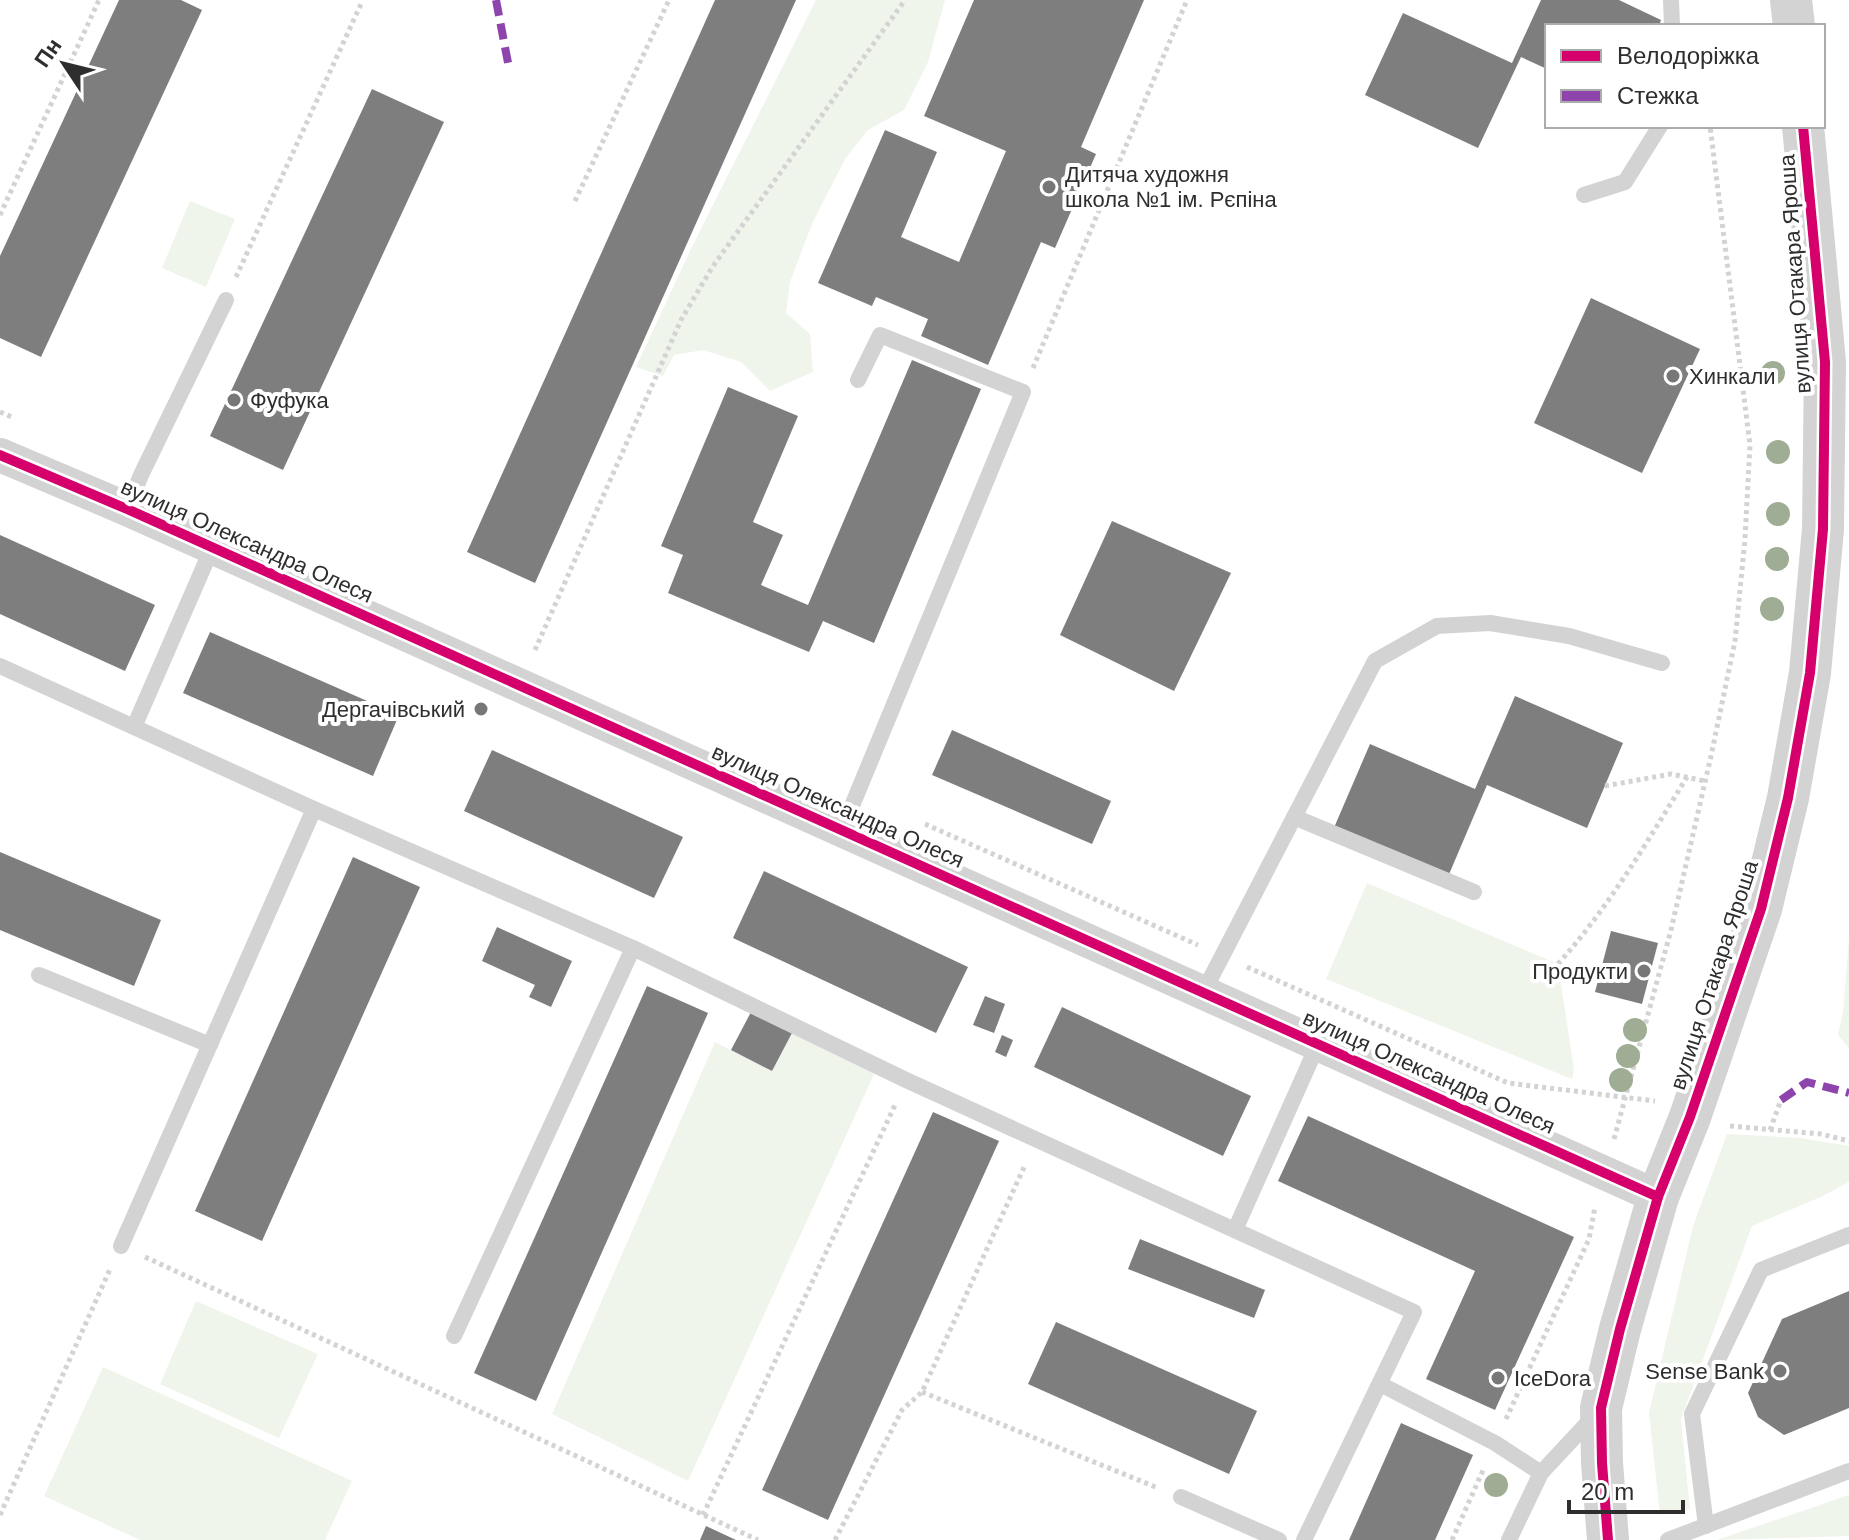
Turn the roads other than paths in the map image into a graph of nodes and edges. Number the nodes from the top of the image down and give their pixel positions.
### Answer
1 (1671, 0) edge
2 (1791, 0) edge
3 (1672, 24) edge
4 (1794, 24) edge
5 (1659, 128) edge
6 (1803, 128) edge
7 (1584, 195) dead end
8 (226, 300) road end
9 (858, 380) dead end
10 (0, 455) edge
11 (127, 509) junction
12 (212, 548) junction
13 (1662, 663) dead end
14 (0, 666) edge
15 (134, 727) junction
16 (314, 809) junction
17 (1294, 817) junction
18 (842, 830) junction
19 (1474, 892) dead end
20 (633, 948) junction
21 (39, 975) dead end
22 (1203, 993) junction
23 (1318, 1044) junction
24 (210, 1045) junction
25 (1658, 1197) junction
26 (1235, 1230) junction
27 (1849, 1235) edge
28 (121, 1246) road end
29 (454, 1336) dead end
30 (1380, 1384) junction
31 (1601, 1408) junction
32 (1849, 1471) edge
33 (1541, 1473) junction
34 (1181, 1497) road end
35 (1706, 1526) junction
36 (1279, 1540) edge
37 (1304, 1540) edge
38 (1509, 1540) edge
39 (1608, 1540) edge
40 (1670, 1540) edge

1 - 3 lane
2 - 4 street
5 - 7 lane
6 - 25 street, вулиця Отакара Яроша
8 - 11 lane
9 - 18 lane
10 - 11 street, вулиця Олександра Олеся
11 - 12 street, вулиця Олександра Олеся
12 - 15 lane
12 - 18 street, вулиця Олександра Олеся
13 - 17 lane
14 - 15 lane
15 - 16 lane
16 - 20 lane
16 - 24 lane
17 - 19 lane
17 - 22 lane
18 - 22 street, вулиця Олександра Олеся
20 - 26 lane
20 - 29 lane
21 - 24 lane
22 - 23 street, вулиця Олександра Олеся
23 - 25 street, вулиця Олександра Олеся
23 - 26 lane
24 - 28 lane
25 - 31 street, вулиця Отакара Яроша
26 - 30 lane
27 - 35 lane
30 - 33 lane
30 - 37 lane
31 - 33 lane
31 - 39 street, вулиця Отакара Яроша
32 - 35 lane
33 - 38 lane
34 - 36 lane
35 - 40 lane

